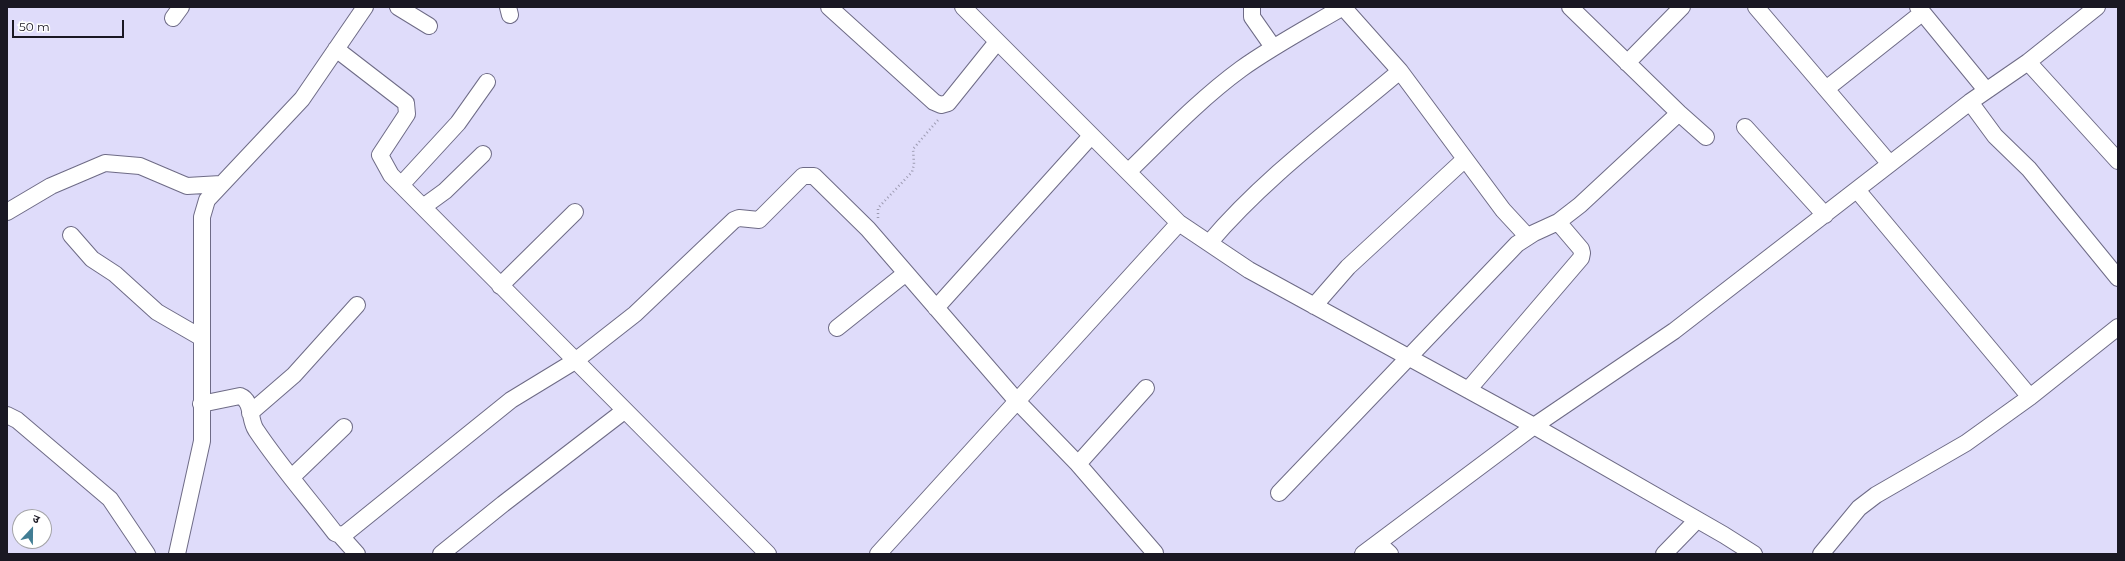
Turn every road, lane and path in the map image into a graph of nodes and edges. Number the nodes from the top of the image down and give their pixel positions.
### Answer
1 (365, 7) edge
2 (398, 7) edge
3 (829, 7) edge
4 (963, 7) edge
5 (1252, 7) edge
6 (1343, 7) edge
7 (1682, 7) edge
8 (1756, 7) edge
9 (2097, 7) edge
10 (1572, 8) edge
11 (1920, 10) edge
12 (429, 26) dead end
13 (996, 42) junction
14 (1274, 47) junction
15 (336, 49) junction
16 (2028, 62) junction
17 (1627, 63) junction
18 (1400, 71) junction
19 (487, 82) dead end
20 (1826, 89) junction
21 (1986, 90) junction
22 (1970, 102) junction
23 (941, 105) junction
24 (1679, 113) junction
25 (1745, 127) dead end
26 (1091, 136) junction
27 (1706, 137) dead end
28 (483, 154) dead end
29 (1465, 159) junction
30 (2118, 161) edge
31 (1890, 164) junction
32 (1128, 172) junction
33 (221, 184) junction
34 (401, 185) junction
35 (1857, 190) junction
36 (423, 207) junction
37 (9, 208) edge
38 (575, 212) dead end
39 (1825, 215) junction
40 (1558, 222) junction
41 (1178, 223) junction
42 (71, 234) dead end
43 (1528, 237) junction
44 (877, 239) junction
45 (1209, 243) junction
46 (906, 273) junction
47 (2118, 278) edge
48 (500, 286) junction
49 (357, 305) dead end
50 (1314, 306) junction
51 (936, 308) junction
52 (2118, 327) edge
53 (837, 328) dead end
54 (202, 338) junction
55 (1409, 359) junction
56 (574, 361) junction
57 (1146, 388) dead end
58 (1468, 390) junction
59 (2030, 398) junction
60 (1016, 400) junction
61 (201, 404) junction
62 (624, 411) junction
63 (250, 413) junction
64 (7, 415) edge
65 (1534, 426) junction
66 (344, 427) dead end
67 (1078, 464) junction
68 (292, 477) junction
69 (1279, 493) dead end
70 (1697, 520) junction
71 (340, 535) junction
72 (1378, 543) junction
73 (449, 552) edge
74 (1155, 553) dead end
75 (147, 554) edge
76 (176, 554) edge
77 (357, 554) edge
78 (768, 554) edge
79 (878, 554) edge
80 (1363, 554) edge
81 (1390, 554) edge
82 (1664, 554) edge
83 (1754, 554) edge
84 (1821, 554) edge

1 - 15 street
2 - 12 street
3 - 23 street
4 - 13 street
5 - 14 street
6 - 14 street
6 - 18 street
7 - 17 street
8 - 20 street
9 - 16 street
10 - 17 street
11 - 20 street
11 - 21 street
13 - 23 street
13 - 26 street
14 - 32 street
15 - 33 street
15 - 34 street
16 - 21 street
16 - 30 street
17 - 24 street
18 - 29 street
18 - 45 street
19 - 34 street
20 - 31 street
21 - 22 street
22 - 31 street
22 - 47 street
23 - 44 path
24 - 27 street
24 - 40 street
25 - 39 street
26 - 32 street
26 - 51 street
28 - 36 street
29 - 43 street
29 - 50 street
31 - 35 street
32 - 41 street
33 - 37 street
33 - 54 street
34 - 36 street
35 - 39 street
35 - 59 street
36 - 48 street
38 - 48 street
39 - 65 street
40 - 43 street
40 - 58 street
41 - 45 street
41 - 60 street
42 - 54 street
43 - 55 street
44 - 46 street
44 - 56 street
45 - 50 street
46 - 51 street
46 - 53 street
48 - 56 street
49 - 63 street
50 - 55 street
51 - 60 street
52 - 59 street
54 - 61 street
55 - 58 street
55 - 69 street
56 - 62 street
56 - 71 street
57 - 67 street
58 - 65 street
59 - 84 street
60 - 67 street
60 - 79 street
61 - 63 street
61 - 76 street
62 - 73 street
62 - 78 street
63 - 68 street
64 - 75 street
65 - 70 street
65 - 72 street
66 - 68 street
67 - 74 street
68 - 71 street
70 - 82 street
70 - 83 street
71 - 77 street
72 - 80 street
72 - 81 street

